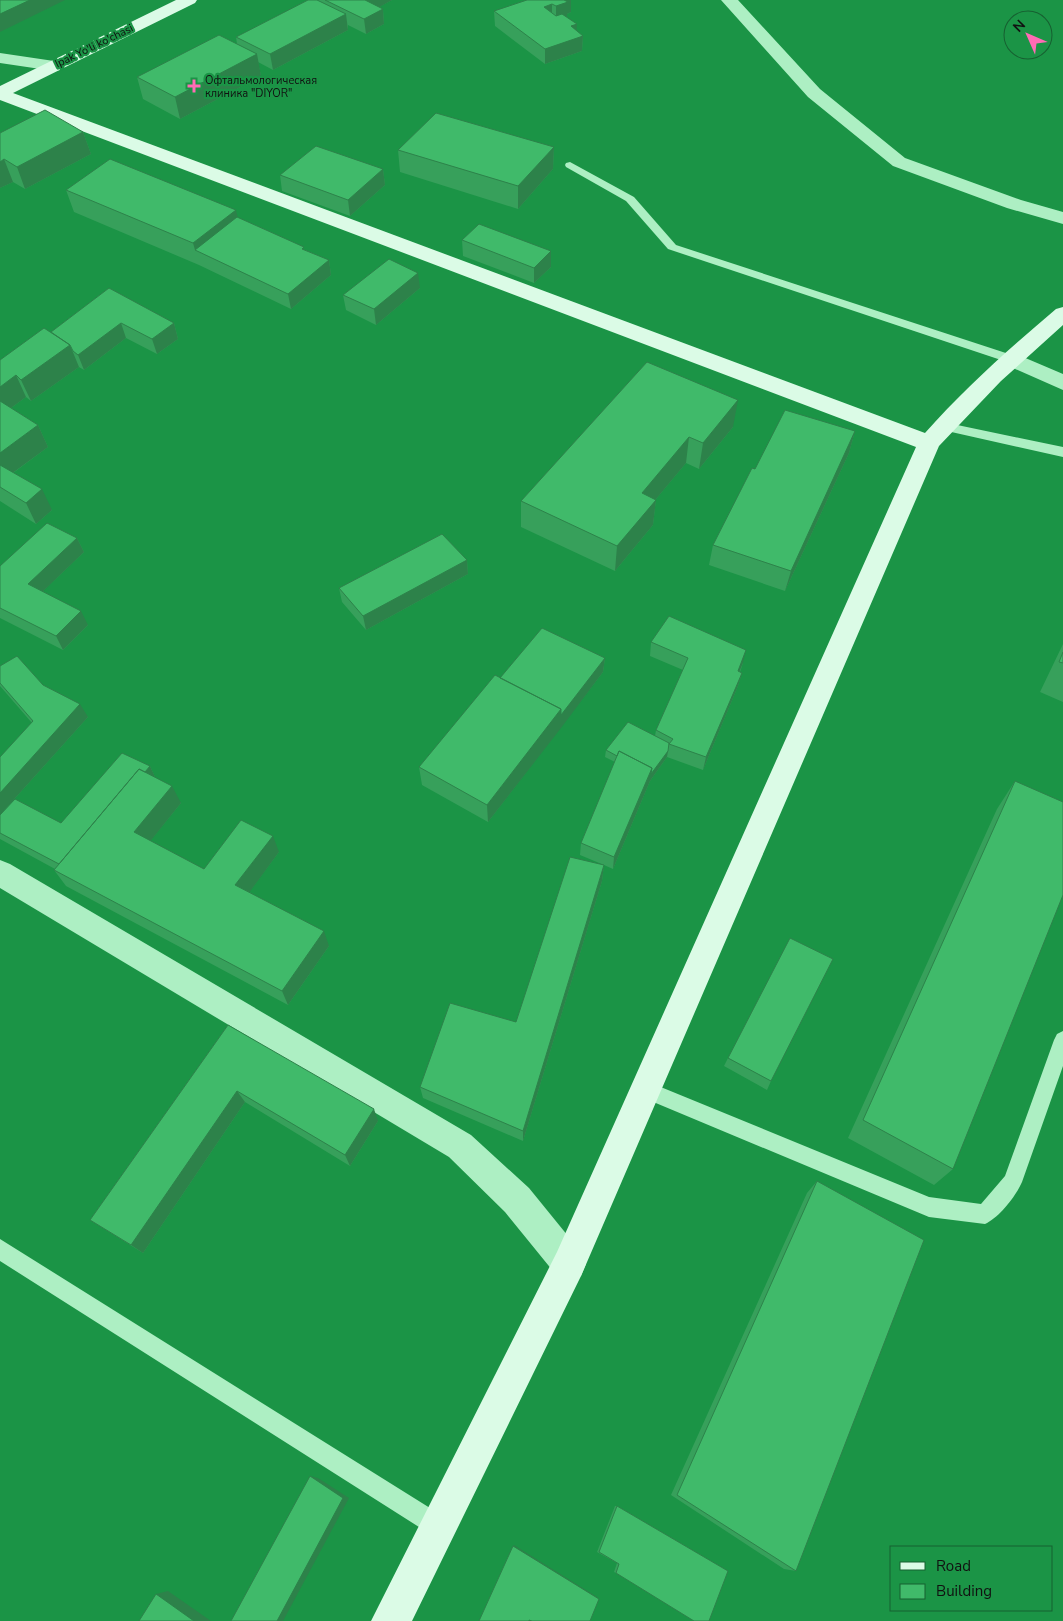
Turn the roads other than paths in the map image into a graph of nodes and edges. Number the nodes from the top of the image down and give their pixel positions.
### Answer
1 (189, 0) edge
2 (729, 0) edge
3 (0, 58) edge
4 (54, 66) junction
5 (0, 93) edge
6 (570, 165) dead end
7 (1063, 218) edge
8 (1063, 314) edge
9 (1010, 359) junction
10 (1063, 383) edge
11 (936, 435) junction
12 (1063, 452) edge
13 (0, 873) edge
14 (1063, 1040) edge
15 (646, 1090) junction
16 (0, 1249) edge
17 (569, 1264) junction
18 (438, 1526) junction
19 (391, 1621) edge

1 - 4 street, Ipak Yo'li ko'chasi
2 - 7 street
3 - 4 street
4 - 5 street, Ipak Yo'li ko'chasi
5 - 11 street
6 - 9 lane
8 - 9 street
9 - 10 street
9 - 11 street
11 - 12 lane
11 - 15 street
13 - 17 street
14 - 15 lane
15 - 17 street
16 - 18 lane
17 - 18 street
18 - 19 street

